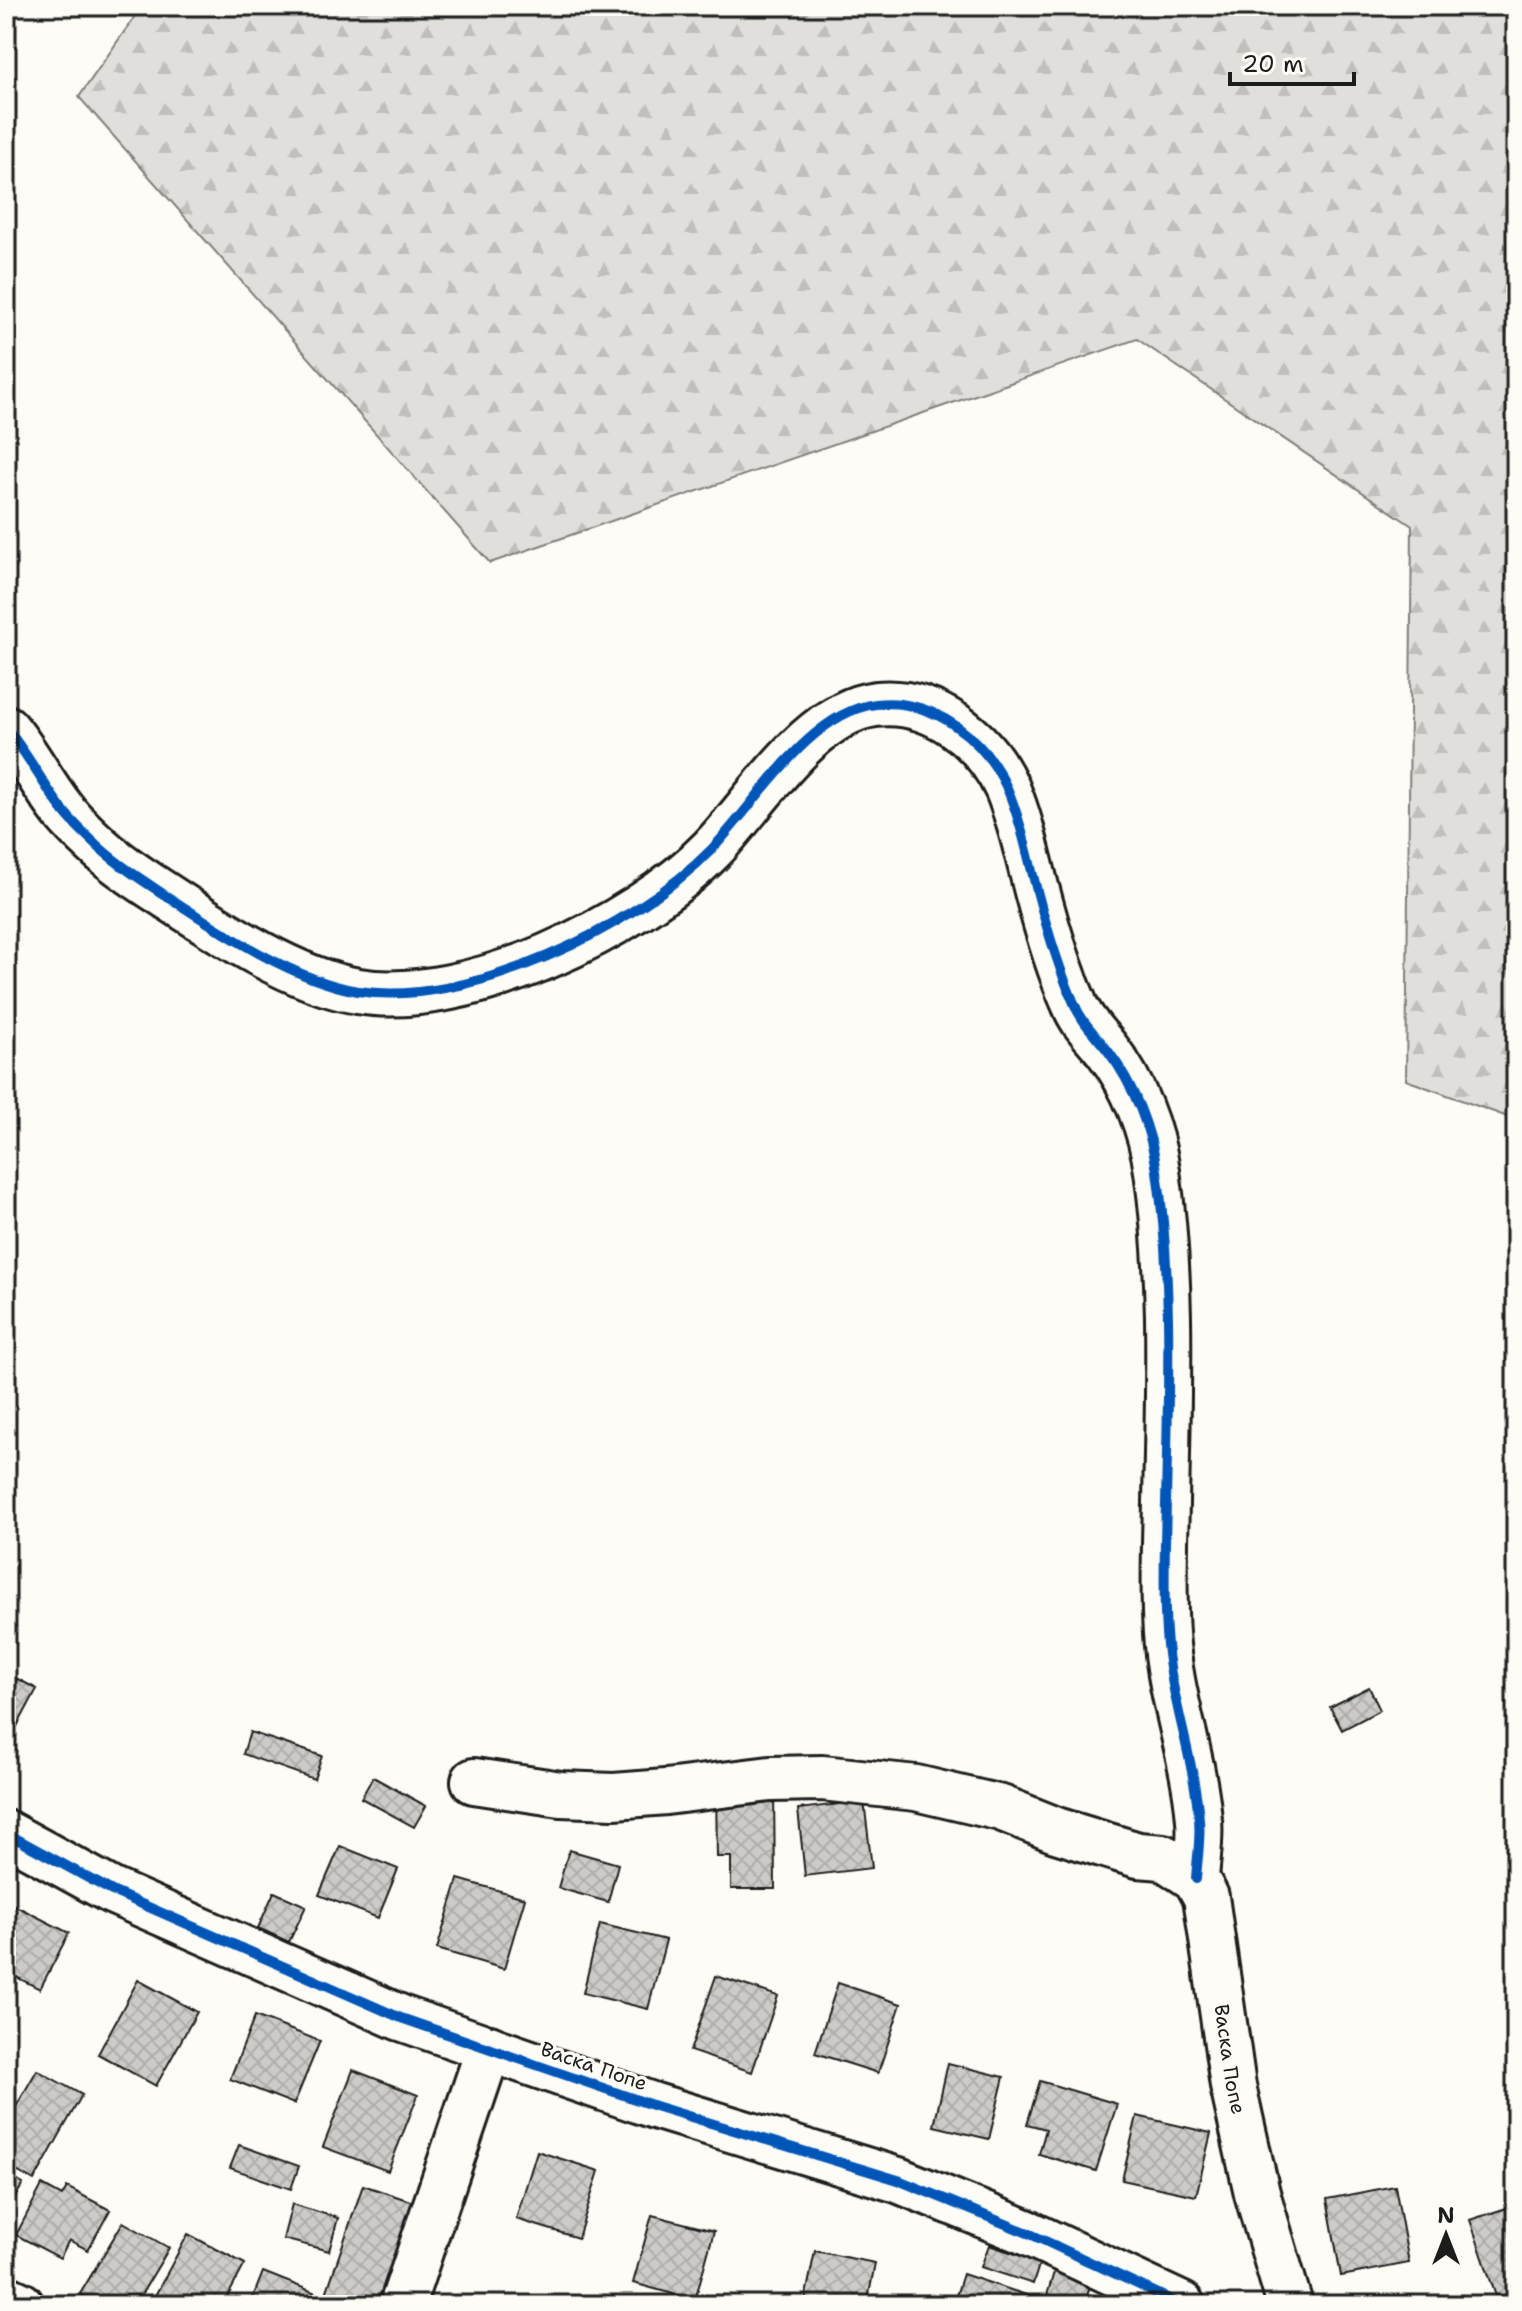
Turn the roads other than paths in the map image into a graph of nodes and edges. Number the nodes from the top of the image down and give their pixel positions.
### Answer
1 (6, 728) edge
2 (474, 1781) dead end
3 (6, 1833) edge
4 (1196, 1879) junction
5 (489, 2048) junction
6 (6, 2298) edge
7 (21, 2305) edge
8 (402, 2305) edge
9 (1182, 2305) edge
10 (1290, 2305) edge

1 - 4 street
2 - 4 street
3 - 5 street, Васка Попе
4 - 10 street, Васка Попе
5 - 8 street
5 - 9 street, Васка Попе
6 - 7 street

